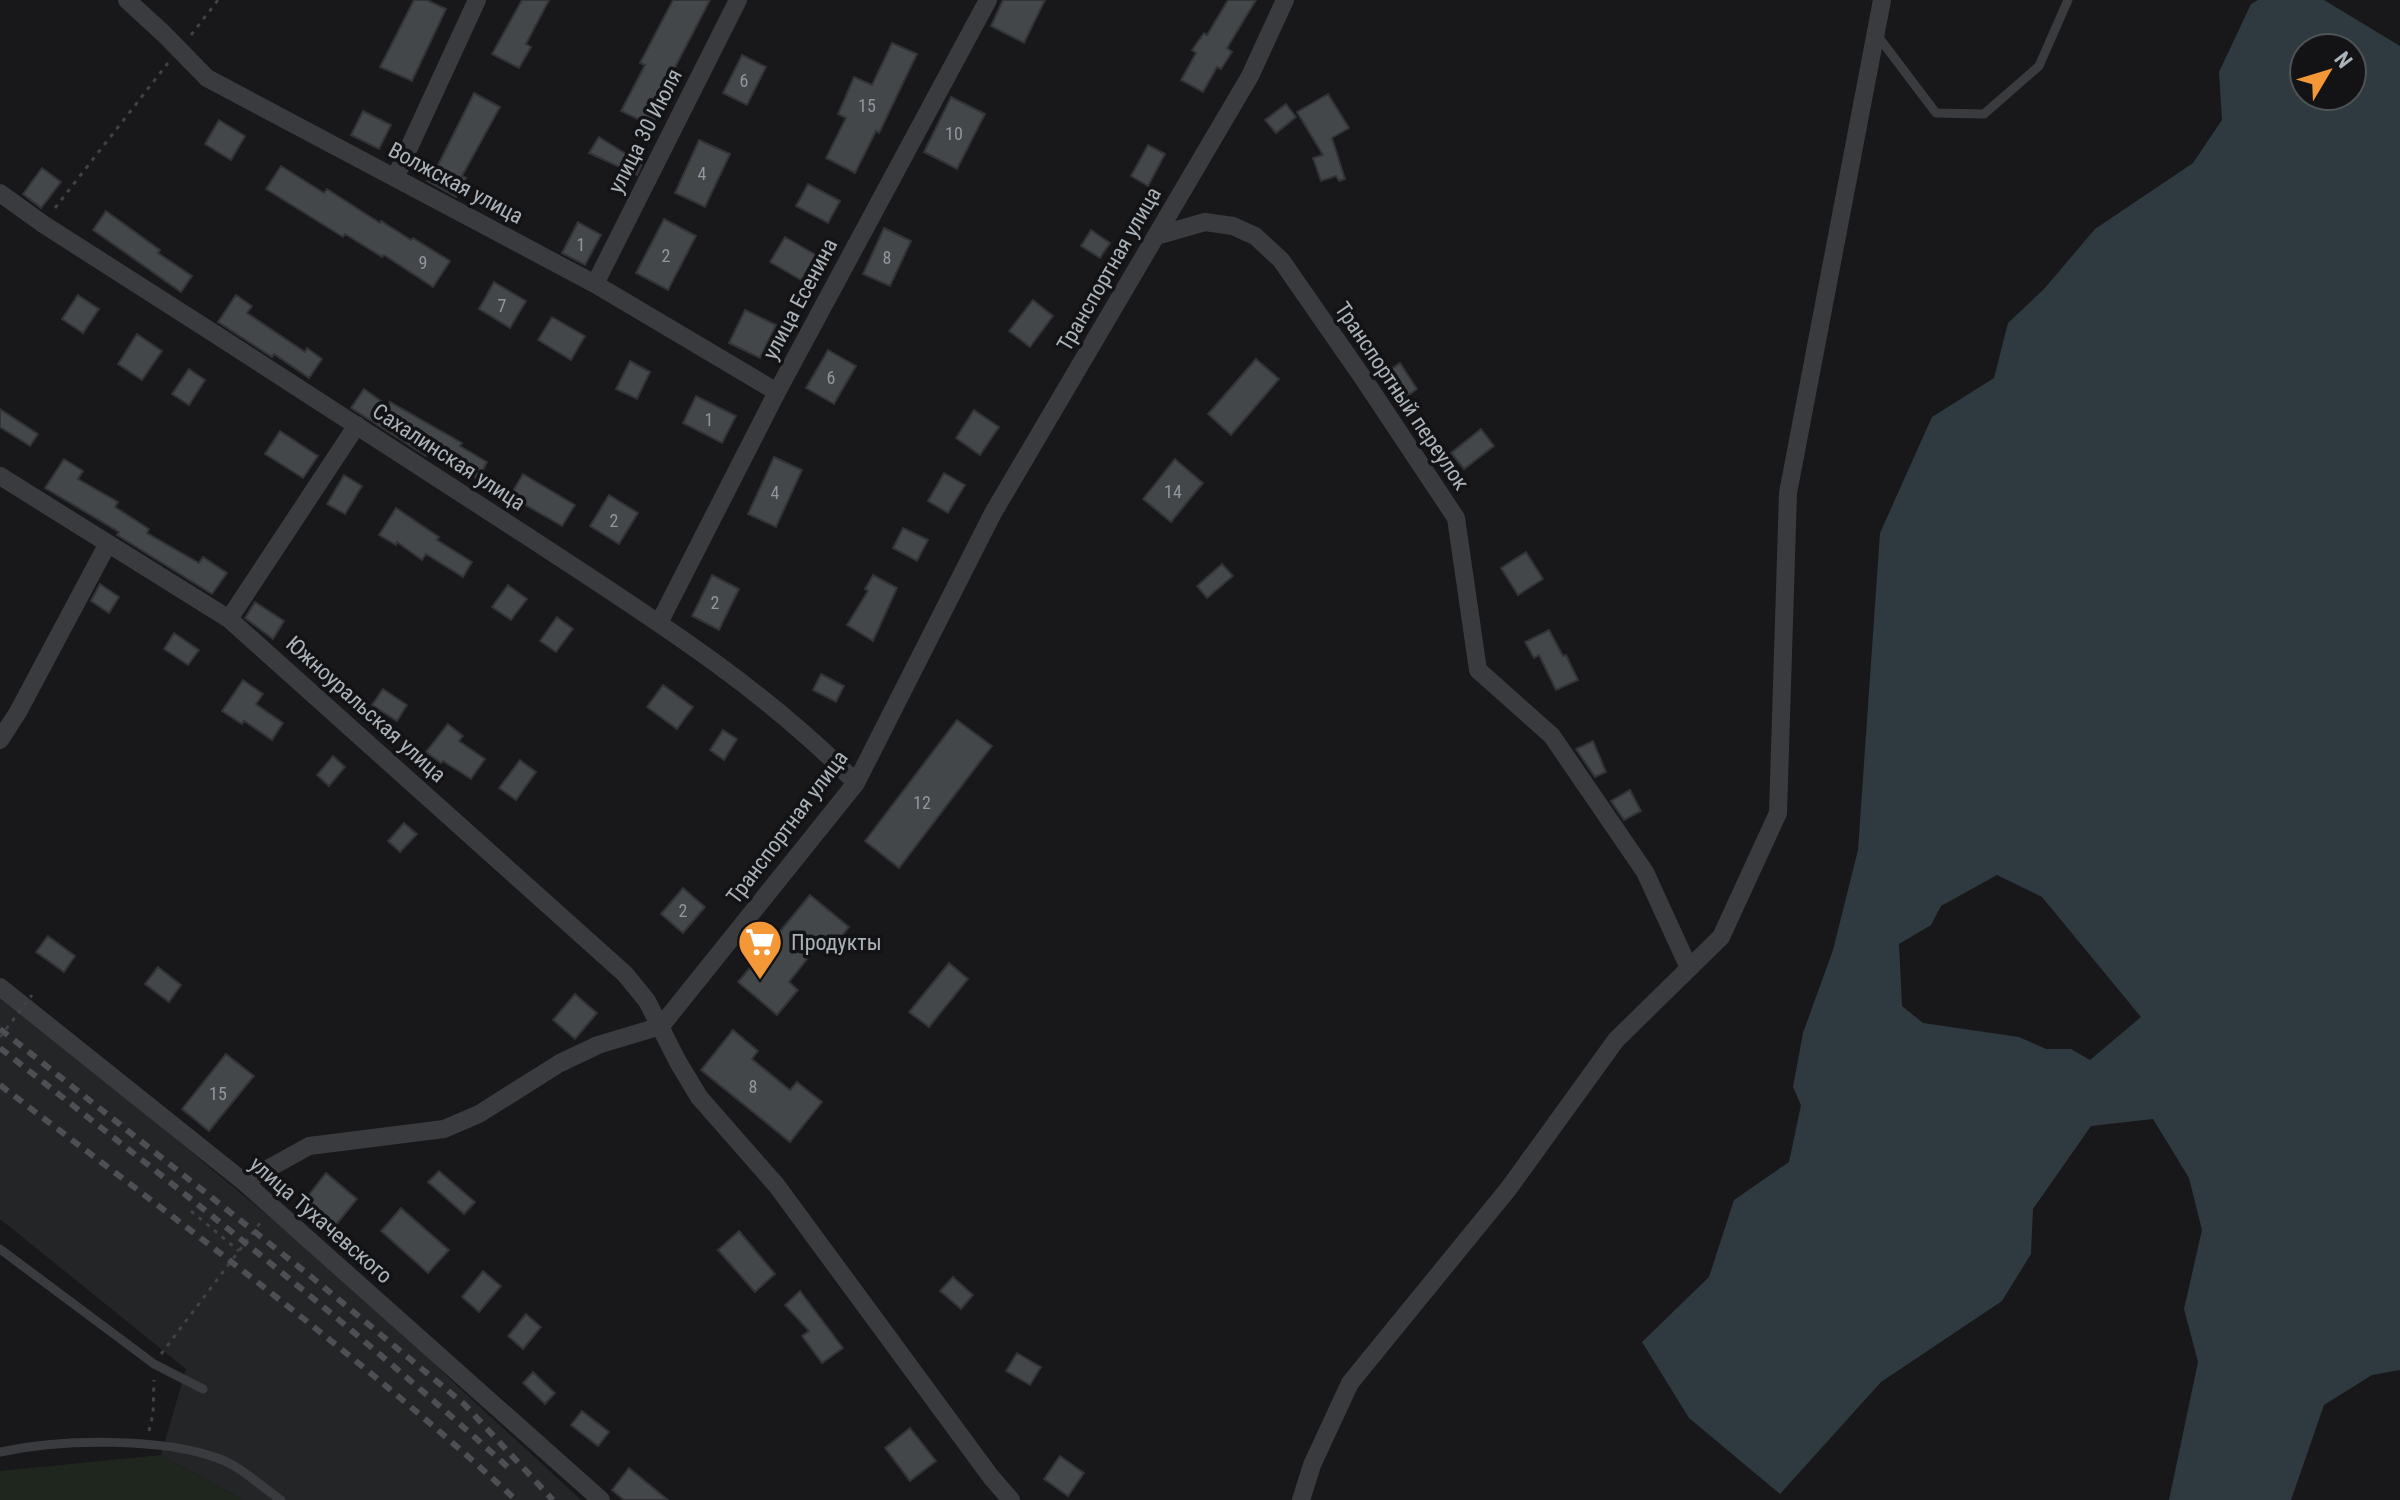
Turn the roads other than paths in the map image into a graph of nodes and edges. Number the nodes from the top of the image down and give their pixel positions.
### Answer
1 (127, 0) edge
2 (477, 0) edge
3 (738, 0) edge
4 (988, 0) edge
5 (1285, 0) edge
6 (1882, 0) edge
7 (2068, 0) edge
8 (1877, 35) junction
9 (395, 178) junction
10 (0, 193) edge
11 (1156, 236) junction
12 (595, 284) junction
13 (777, 392) junction
14 (357, 425) junction
15 (0, 476) edge
16 (107, 545) junction
17 (229, 619) junction
18 (659, 623) junction
19 (7, 712) edge
20 (0, 740) edge
21 (856, 783) junction
22 (1689, 968) junction
23 (0, 987) edge
24 (661, 1026) junction
25 (244, 1182) junction
26 (0, 1249) edge
27 (203, 1389) dead end
28 (0, 1452) edge
29 (281, 1500) edge
30 (601, 1500) edge
31 (1011, 1500) edge
32 (1301, 1500) edge

1 - 9 street, Волжская улица
2 - 9 street
3 - 12 street, улица 30 Июля
4 - 13 street, улица Есенина
5 - 11 street, Транспортная улица
6 - 8 street
7 - 8 lane
8 - 22 street
9 - 12 street, Волжская улица
10 - 14 street, Сахалинская улица
11 - 21 street, Транспортная улица
11 - 22 street, Транспортный переулок
12 - 13 street, Волжская улица
13 - 18 street, улица Есенина
14 - 17 street
14 - 18 street, Сахалинская улица
15 - 16 street, Южноуральская улица
16 - 17 street, Южноуральская улица
16 - 19 street
17 - 24 street, Южноуральская улица
18 - 21 street, Сахалинская улица
19 - 20 street
21 - 24 street, Транспортная улица
22 - 32 street
23 - 25 street, улица Тухачевского
24 - 25 street
24 - 31 street
25 - 30 street, улица Тухачевского
26 - 27 lane
28 - 29 lane

